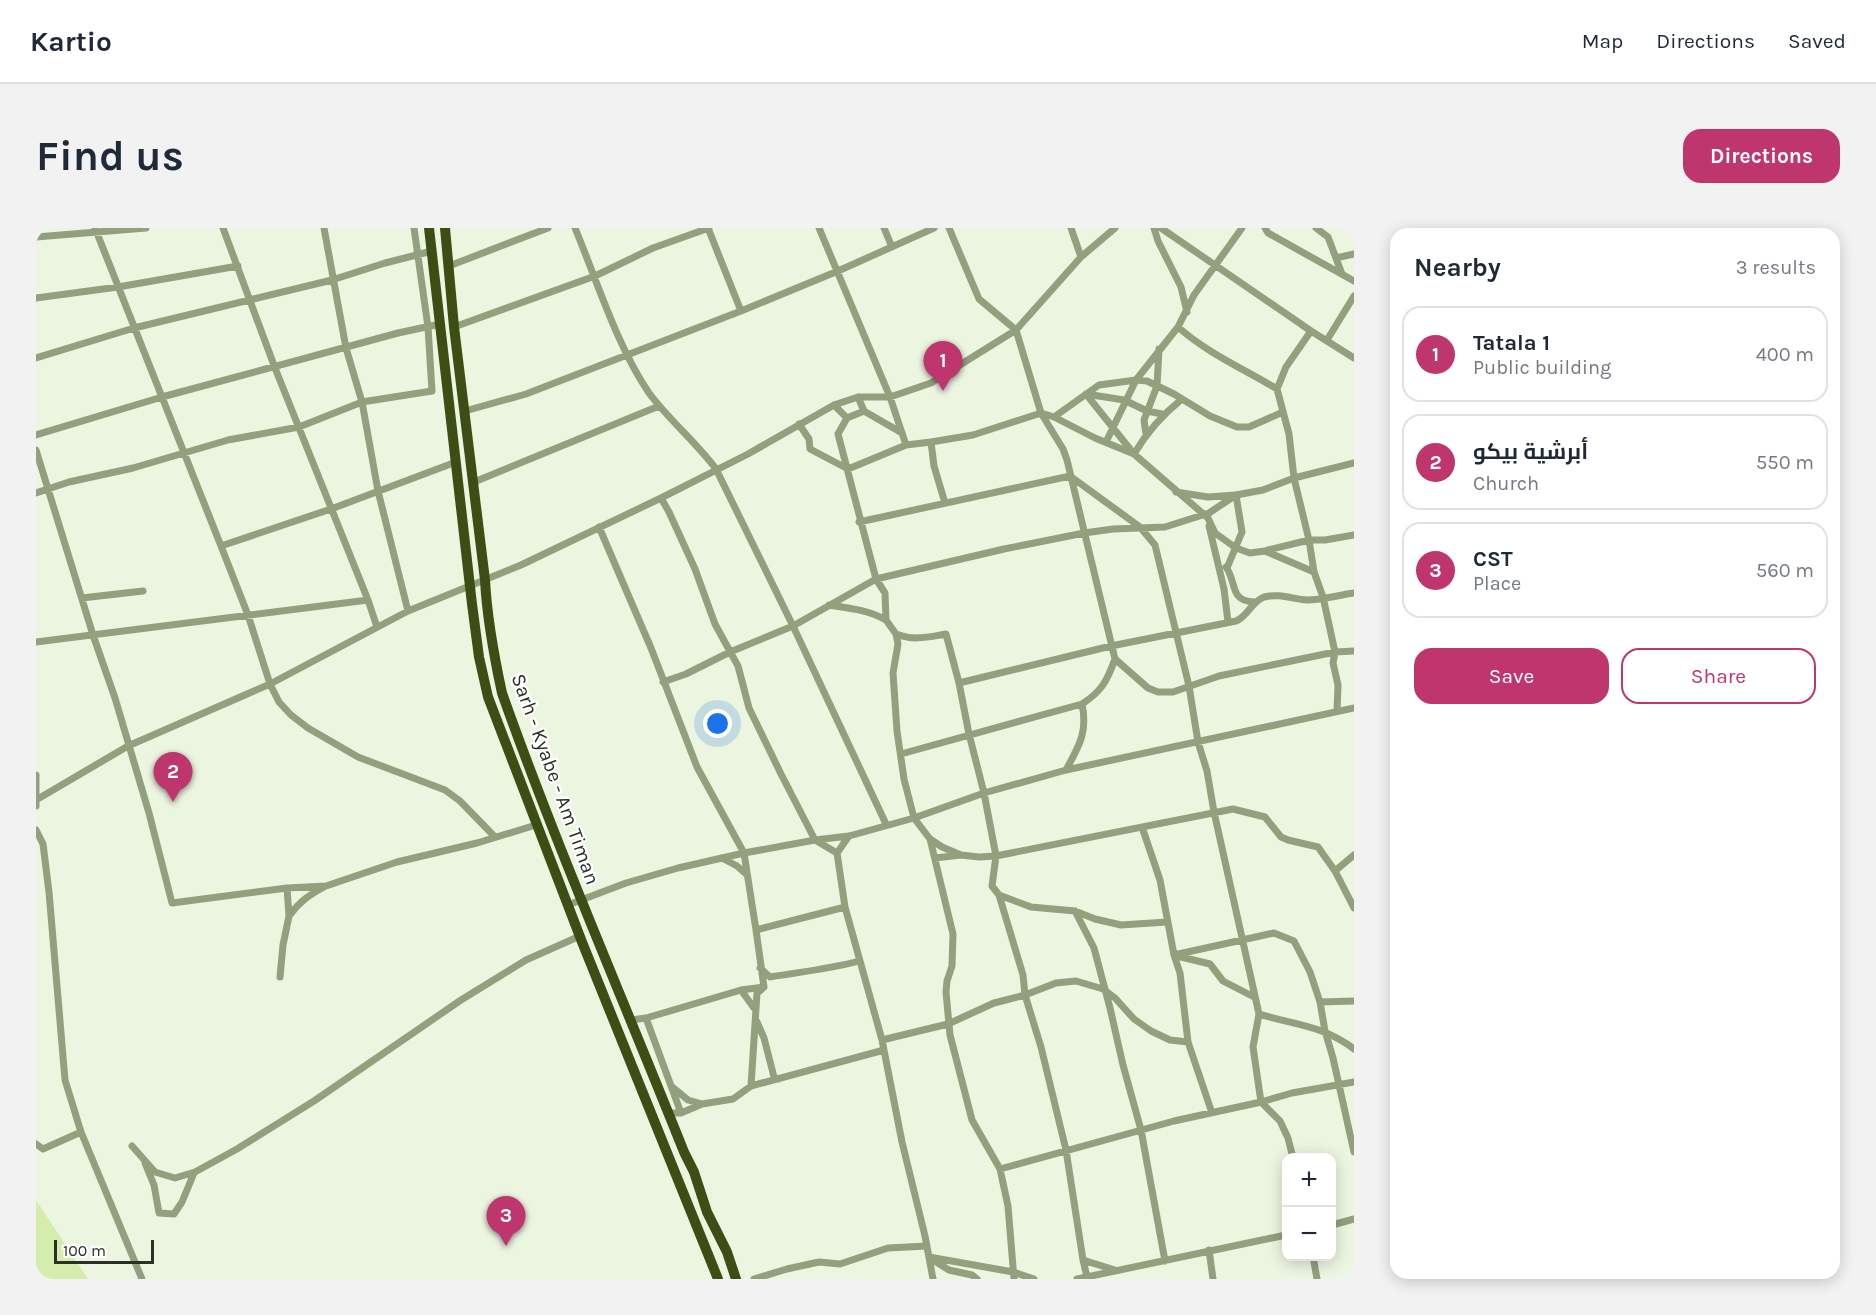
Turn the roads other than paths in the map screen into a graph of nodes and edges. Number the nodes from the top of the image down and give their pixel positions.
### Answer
1 (146, 228) edge
2 (223, 228) edge
3 (324, 228) edge
4 (414, 228) edge
5 (429, 228) edge
6 (445, 228) edge
7 (549, 228) edge
8 (576, 228) edge
9 (708, 228) edge
10 (819, 228) edge
11 (884, 228) edge
12 (934, 228) edge
13 (949, 228) edge
14 (1071, 228) edge
15 (1115, 228) edge
16 (1154, 228) edge
17 (1161, 228) edge
18 (1242, 228) edge
19 (1316, 228) edge
20 (96, 230) edge
21 (1268, 230) edge
22 (36, 237) edge
23 (892, 247) junction
24 (432, 251) junction
25 (418, 254) junction
26 (1354, 254) edge
27 (1082, 257) junction
28 (1336, 258) junction
29 (1216, 264) junction
30 (238, 266) junction
31 (449, 266) junction
32 (838, 271) junction
33 (1342, 274) junction
34 (595, 276) junction
35 (332, 280) junction
36 (1354, 281) edge
37 (118, 287) junction
38 (1354, 297) edge
39 (36, 298) edge
40 (250, 301) junction
41 (741, 312) junction
42 (1186, 312) junction
43 (440, 324) junction
44 (428, 327) junction
45 (454, 327) junction
46 (1178, 327) junction
47 (134, 328) junction
48 (1016, 330) junction
49 (1311, 331) junction
50 (1327, 340) junction
51 (346, 348) junction
52 (1160, 349) junction
53 (627, 355) junction
54 (36, 358) edge
55 (1354, 358) edge
56 (443, 359) junction
57 (430, 360) junction
58 (275, 368) junction
59 (1136, 380) junction
60 (1157, 386) junction
61 (1277, 389) junction
62 (1086, 394) junction
63 (162, 397) junction
64 (858, 397) junction
65 (891, 397) junction
66 (1182, 399) junction
67 (1124, 400) junction
68 (362, 402) junction
69 (834, 405) junction
70 (659, 406) junction
71 (465, 411) junction
72 (864, 411) junction
73 (1147, 411) junction
74 (1283, 412) junction
75 (1041, 413) junction
76 (1162, 414) junction
77 (1054, 417) junction
78 (847, 418) junction
79 (799, 424) junction
80 (299, 427) junction
81 (1112, 429) junction
82 (902, 433) junction
83 (1146, 434) junction
84 (36, 435) edge
85 (931, 442) junction
86 (1106, 442) junction
87 (906, 445) junction
88 (36, 450) edge
89 (183, 452) junction
90 (1134, 454) junction
91 (456, 462) junction
92 (1354, 463) edge
93 (848, 469) junction
94 (716, 470) junction
95 (1070, 476) junction
96 (1294, 478) junction
97 (474, 482) junction
98 (47, 489) junction
99 (378, 491) junction
100 (1176, 492) junction
101 (36, 493) edge
102 (1236, 495) junction
103 (661, 498) junction
104 (945, 503) junction
105 (331, 509) junction
106 (1205, 516) junction
107 (860, 522) junction
108 (599, 527) junction
109 (1140, 527) junction
110 (1160, 527) junction
111 (1084, 533) junction
112 (1354, 535) edge
113 (1309, 540) junction
114 (1155, 545) junction
115 (221, 546) junction
116 (1236, 548) junction
117 (1265, 551) junction
118 (1216, 561) junction
119 (1229, 571) junction
120 (1314, 572) junction
121 (876, 579) junction
122 (485, 580) junction
123 (470, 585) junction
124 (1224, 589) junction
125 (143, 591) dead end
126 (1354, 593) edge
127 (1236, 595) junction
128 (1323, 597) junction
129 (82, 598) junction
130 (368, 600) junction
131 (1254, 602) junction
132 (829, 605) junction
133 (408, 611) junction
134 (248, 615) junction
135 (886, 620) junction
136 (1228, 622) junction
137 (793, 626) junction
138 (377, 627) junction
139 (896, 634) junction
140 (1176, 634) junction
141 (93, 635) junction
142 (906, 638) junction
143 (36, 642) edge
144 (898, 644) junction
145 (1111, 646) junction
146 (1354, 651) edge
147 (730, 652) junction
148 (1335, 652) junction
149 (1115, 659) junction
150 (663, 682) junction
151 (959, 683) junction
152 (270, 684) junction
153 (1189, 686) junction
154 (1082, 704) junction
155 (1354, 708) edge
156 (1337, 711) junction
157 (969, 734) junction
158 (1198, 742) junction
159 (128, 746) junction
160 (901, 754) junction
161 (1066, 770) junction
162 (36, 775) edge
163 (984, 793) junction
164 (36, 802) edge
165 (1214, 812) junction
166 (914, 818) junction
167 (886, 824) junction
168 (536, 825) junction
169 (1142, 827) junction
170 (36, 830) edge
171 (495, 837) junction
172 (849, 837) junction
173 (930, 839) junction
174 (815, 840) junction
175 (744, 853) junction
176 (837, 853) junction
177 (961, 855) junction
178 (1354, 855) edge
179 (996, 856) junction
180 (722, 858) junction
181 (935, 858) junction
182 (1335, 871) junction
183 (748, 876) junction
184 (326, 886) junction
185 (286, 888) junction
186 (999, 895) junction
187 (581, 899) junction
188 (568, 905) junction
189 (845, 907) junction
190 (1354, 908) edge
191 (1075, 911) junction
192 (290, 916) junction
193 (1167, 922) junction
194 (756, 930) junction
195 (580, 936) junction
196 (1243, 940) junction
197 (1174, 955) junction
198 (859, 961) junction
199 (760, 968) junction
200 (280, 977) dead end
201 (764, 987) junction
202 (1103, 989) junction
203 (741, 990) junction
204 (1024, 995) junction
205 (1254, 997) junction
206 (1354, 1001) edge
207 (1320, 1002) junction
208 (754, 1008) junction
209 (1259, 1014) junction
210 (646, 1018) junction
211 (631, 1020) junction
212 (756, 1020) junction
213 (948, 1024) junction
214 (1325, 1031) junction
215 (882, 1040) junction
216 (1188, 1042) junction
217 (1354, 1049) edge
218 (884, 1050) junction
219 (779, 1079) junction
220 (1354, 1082) edge
221 (1339, 1085) junction
222 (671, 1086) junction
223 (751, 1086) junction
224 (1261, 1102) junction
225 (702, 1104) junction
226 (668, 1113) junction
227 (681, 1113) junction
228 (1212, 1113) junction
229 (1141, 1130) junction
230 (81, 1132) junction
231 (36, 1144) edge
232 (132, 1146) dead end
233 (1066, 1150) junction
234 (1354, 1152) edge
235 (1291, 1153) edge
236 (143, 1158) junction
237 (1000, 1169) junction
238 (194, 1173) junction
239 (1354, 1219) edge
240 (1336, 1224) edge
241 (1282, 1236) edge
242 (927, 1246) junction
243 (1209, 1250) junction
244 (929, 1257) junction
245 (1083, 1260) junction
246 (1165, 1261) junction
247 (1314, 1261) edge
248 (1118, 1271) junction
249 (1013, 1276) edge
250 (1088, 1278) edge
251 (142, 1279) edge
252 (718, 1279) edge
253 (736, 1279) edge
254 (754, 1279) edge
255 (933, 1279) edge
256 (977, 1279) edge
257 (1034, 1279) edge
258 (1077, 1279) edge
259 (1214, 1279) edge
260 (1317, 1279) edge

1 - 20 street
2 - 30 street
3 - 35 street
4 - 25 street
5 - 24 highway, Sarh - Kyabe - Am Timan
6 - 31 highway, Sarh - Kyabe - Am Timan
7 - 31 street
8 - 34 street
9 - 34 street
9 - 41 street
10 - 32 street
11 - 23 street
12 - 23 street
13 - 48 street
14 - 27 street
15 - 27 street
16 - 42 street
17 - 29 street
18 - 29 street
19 - 28 street
20 - 22 street
20 - 37 street
21 - 33 street
23 - 32 street
24 - 25 street
24 - 43 highway, Sarh - Kyabe - Am Timan
25 - 35 street
25 - 44 street
26 - 28 street
27 - 48 street
28 - 33 street
29 - 42 street
29 - 49 street
30 - 37 street
30 - 40 street
31 - 45 highway, Sarh - Kyabe - Am Timan
32 - 41 street
32 - 65 street
33 - 36 street
34 - 45 street
34 - 53 street
35 - 40 street
35 - 51 street
37 - 39 street
37 - 47 street
38 - 50 street
40 - 47 street
40 - 58 street
41 - 53 street
42 - 46 street
43 - 44 street
43 - 56 highway, Sarh - Kyabe - Am Timan
44 - 51 street
44 - 57 street
45 - 71 highway, Sarh - Kyabe - Am Timan
46 - 52 street
46 - 61 street
47 - 54 street
47 - 63 street
48 - 65 street
48 - 75 street
49 - 50 street
49 - 61 street
50 - 55 street
51 - 58 street
51 - 68 street
52 - 59 street
52 - 60 street
53 - 70 street
53 - 71 street
56 - 57 street
56 - 91 highway, Sarh - Kyabe - Am Timan
57 - 68 street
58 - 63 street
58 - 80 street
59 - 60 street
59 - 62 street
59 - 67 street
60 - 66 street
60 - 73 street
61 - 74 street
62 - 67 street
62 - 77 street
62 - 81 street
63 - 84 street
63 - 89 street
64 - 65 street
64 - 69 street
64 - 72 street
65 - 82 street
66 - 74 street
66 - 76 street
67 - 73 street
67 - 81 street
68 - 80 street
68 - 99 street
69 - 78 street
69 - 79 street
70 - 94 street
70 - 97 street
71 - 97 highway, Sarh - Kyabe - Am Timan
72 - 78 street
72 - 82 street
73 - 76 street
73 - 83 street
74 - 96 street
75 - 77 street
75 - 85 street
75 - 95 street
76 - 83 street
77 - 86 street
78 - 93 street
79 - 93 street
79 - 94 street
80 - 89 street
80 - 105 street
81 - 86 street
81 - 90 street
82 - 87 street
83 - 90 street
85 - 87 street
85 - 104 street
86 - 90 street
87 - 93 street
88 - 98 street
89 - 98 street
89 - 115 street
90 - 100 street
91 - 99 street
91 - 123 highway, Sarh - Kyabe - Am Timan
92 - 96 street
93 - 107 street
94 - 103 street
94 - 137 street
95 - 104 street
95 - 109 street
95 - 111 street
96 - 102 street
96 - 113 street
97 - 122 highway, Sarh - Kyabe - Am Timan
98 - 101 street
98 - 129 street
99 - 105 street
99 - 133 street
100 - 102 street
100 - 106 street
102 - 106 street
102 - 116 street
103 - 108 street
103 - 147 street
104 - 107 street
105 - 115 street
105 - 130 street
106 - 110 street
106 - 116 street
106 - 118 street
107 - 121 street
108 - 122 street
108 - 150 street
109 - 110 street
109 - 111 street
109 - 114 street
110 - 114 street
111 - 121 street
111 - 145 street
112 - 113 street
113 - 117 street
113 - 120 street
114 - 140 street
115 - 134 street
116 - 117 street
116 - 119 street
117 - 120 street
118 - 119 street
118 - 124 street
119 - 124 street
119 - 127 street
120 - 128 street
121 - 132 street
121 - 135 street
122 - 123 street
122 - 187 highway, Sarh - Kyabe - Am Timan
123 - 133 street
123 - 168 highway, Sarh - Kyabe - Am Timan
124 - 127 street
124 - 136 street
125 - 129 street
126 - 128 street
127 - 131 street
128 - 131 street
128 - 148 street
129 - 141 street
130 - 134 street
130 - 138 street
131 - 136 street
132 - 135 street
132 - 137 street
133 - 138 street
134 - 141 street
134 - 152 street
135 - 139 street
136 - 140 street
137 - 147 street
137 - 167 street
138 - 152 street
139 - 142 street
139 - 144 street
140 - 145 street
140 - 153 street
141 - 143 street
141 - 159 street
142 - 144 street
142 - 151 street
144 - 160 street
145 - 149 street
145 - 151 street
146 - 148 street
147 - 150 street
147 - 174 street
148 - 153 street
148 - 156 street
149 - 153 street
149 - 154 street
150 - 175 street
151 - 157 street
152 - 159 street
152 - 171 street
153 - 158 street
154 - 157 street
154 - 161 street
155 - 156 street
156 - 158 street
157 - 160 street
157 - 163 street
158 - 161 street
158 - 165 street
159 - 164 street
159 - 185 street
160 - 166 street
161 - 163 street
162 - 164 street
163 - 166 street
163 - 179 street
165 - 169 street
165 - 182 street
165 - 196 street
166 - 167 street
166 - 173 street
167 - 172 street
168 - 171 street
168 - 188 highway, Sarh - Kyabe - Am Timan
169 - 179 street
169 - 193 street
170 - 230 street
171 - 184 street
172 - 174 street
172 - 176 street
173 - 177 street
173 - 181 street
174 - 175 street
174 - 176 street
175 - 180 street
175 - 183 street
176 - 189 street
177 - 179 street
177 - 181 street
178 - 182 street
179 - 186 street
180 - 183 street
180 - 187 street
181 - 213 street
182 - 190 street
183 - 194 street
184 - 185 street
184 - 192 street
185 - 192 street
186 - 191 street
186 - 204 street
187 - 188 street
187 - 211 highway, Sarh - Kyabe - Am Timan
188 - 195 highway, Sarh - Kyabe - Am Timan
189 - 194 street
189 - 198 street
191 - 193 street
191 - 202 street
192 - 200 street
193 - 197 street
194 - 199 street
195 - 238 street
195 - 252 highway, Sarh - Kyabe - Am Timan
196 - 197 street
196 - 205 street
196 - 207 street
197 - 205 street
197 - 216 street
198 - 199 street
198 - 215 street
199 - 201 street
201 - 203 street
201 - 208 street
202 - 204 street
202 - 216 street
202 - 229 street
203 - 208 street
203 - 210 street
204 - 213 street
204 - 233 street
205 - 209 street
206 - 207 street
207 - 214 street
208 - 212 street
209 - 214 street
209 - 224 street
210 - 211 street
210 - 222 street
211 - 226 highway, Sarh - Kyabe - Am Timan
212 - 219 street
212 - 223 street
213 - 215 street
213 - 237 street
214 - 217 street
214 - 221 street
215 - 218 street
216 - 228 street
218 - 219 street
218 - 242 street
219 - 223 street
220 - 221 street
221 - 224 street
221 - 234 street
222 - 225 street
222 - 227 street
223 - 225 street
224 - 228 street
224 - 235 street
225 - 227 street
226 - 227 street
226 - 253 highway, Sarh - Kyabe - Am Timan
228 - 229 street
229 - 233 street
229 - 246 street
230 - 231 street
230 - 251 street
232 - 236 street
233 - 237 street
233 - 245 street
236 - 238 street
236 - 238 street
237 - 249 street
239 - 240 street
241 - 243 street
242 - 244 street
242 - 254 street
243 - 246 street
243 - 259 street
244 - 249 street
244 - 255 street
244 - 256 street
245 - 248 street
245 - 250 street
246 - 248 street
247 - 260 street
248 - 250 street
249 - 257 street
250 - 258 street

